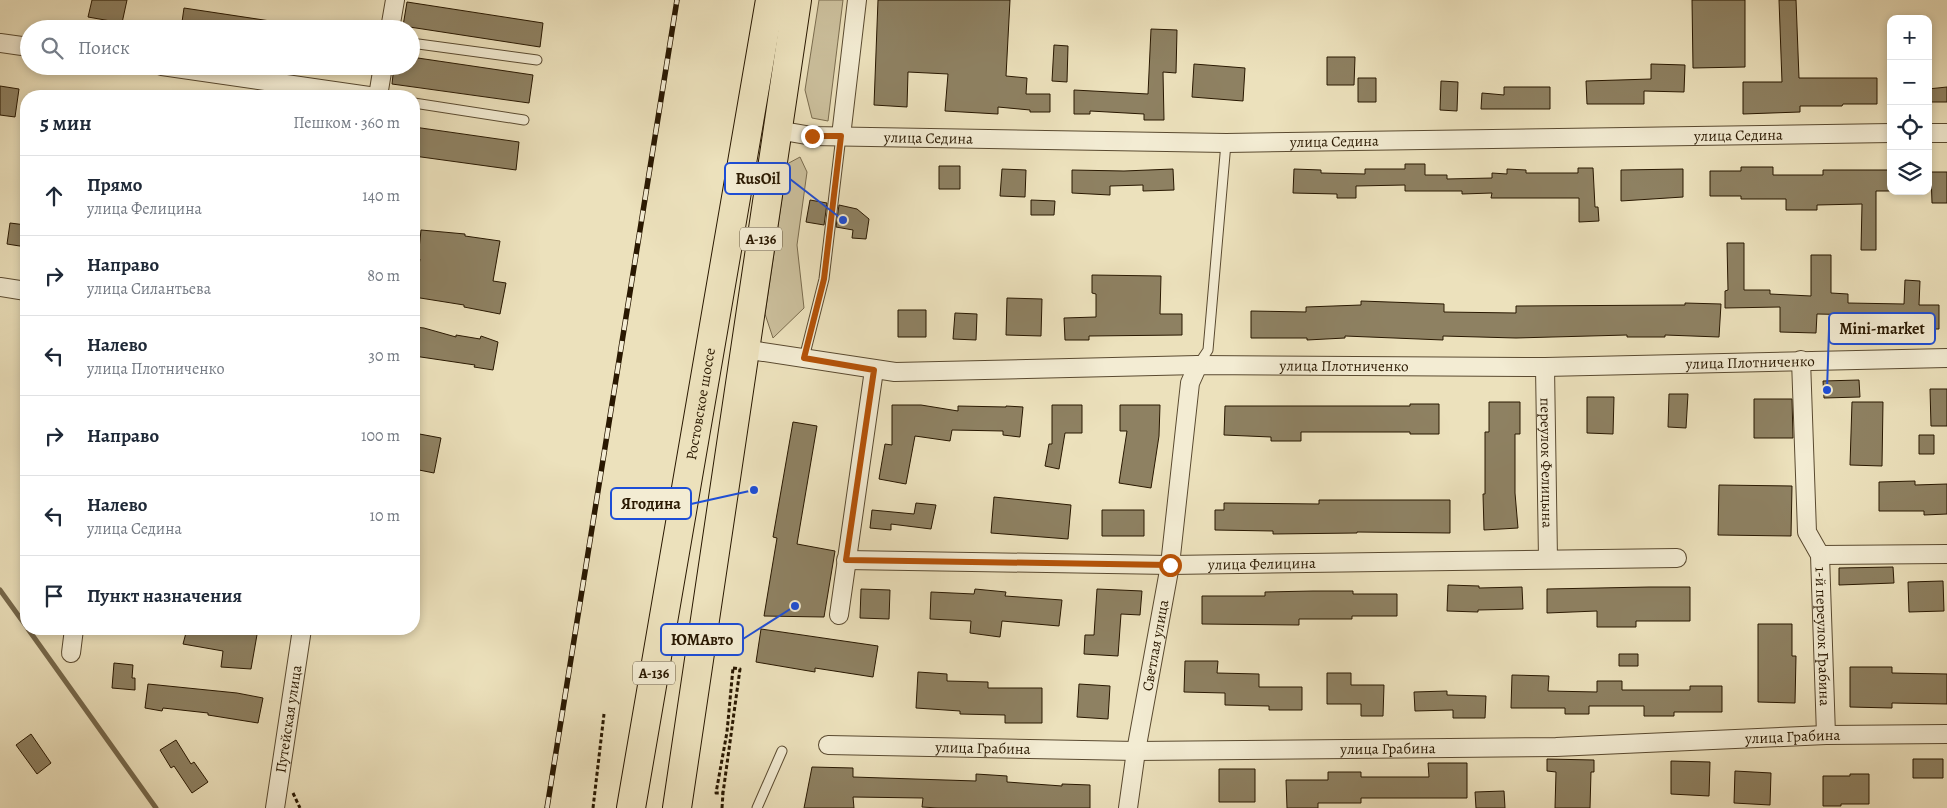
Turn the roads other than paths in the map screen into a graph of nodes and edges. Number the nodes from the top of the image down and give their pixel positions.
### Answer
1 (395, 0) edge
2 (770, 0) edge
3 (797, 0) edge
4 (857, 0) edge
5 (392, 20) edge
6 (0, 43) edge
7 (420, 44) edge
8 (20, 46) edge
9 (537, 60) dead end
10 (224, 75) edge
11 (382, 75) edge
12 (328, 90) edge
13 (379, 90) edge
14 (420, 104) edge
15 (524, 120) dead end
16 (778, 130) junction
17 (1887, 133) edge
18 (1932, 133) edge
19 (1947, 133) edge
20 (841, 136) junction
21 (1226, 143) junction
22 (0, 287) edge
23 (20, 290) edge
24 (744, 349) junction
25 (804, 358) junction
26 (1947, 358) edge
27 (1801, 360) junction
28 (1198, 365) junction
29 (1545, 367) junction
30 (874, 370) junction
31 (1947, 554) edge
32 (1820, 555) junction
33 (1677, 558) dead end
34 (1548, 559) junction
35 (846, 560) junction
36 (1170, 565) junction
37 (838, 615) dead end
38 (662, 626) junction
39 (703, 633) junction
40 (73, 635) edge
41 (301, 635) edge
42 (71, 652) dead end
43 (1947, 734) edge
44 (1826, 735) junction
45 (828, 745) dead end
46 (782, 751) dead end
47 (1136, 751) junction
48 (275, 808) edge
49 (631, 808) edge
50 (677, 808) edge
51 (757, 808) edge
52 (1128, 808) edge

1 - 5 street
2 - 38 highway, Ростовское шоссе / А-136
3 - 16 highway, А-136
4 - 20 street
6 - 8 street
7 - 9 lane
10 - 12 street
11 - 13 street
14 - 15 lane
16 - 20 street, улица Седина
16 - 24 highway, А-136
17 - 21 street, улица Седина
18 - 19 street
20 - 21 street, улица Седина
20 - 25 lane
21 - 28 lane
22 - 23 street
24 - 25 street, улица Плотниченко
24 - 39 highway, А-136
25 - 30 street, улица Плотниченко
26 - 27 street, улица Плотниченко
27 - 29 street, улица Плотниченко
27 - 32 street, 1-й переулок Грабина
28 - 29 street, улица Плотниченко
28 - 30 street, улица Плотниченко
28 - 36 street, Светлая улица
29 - 34 street, переулок Фелицына
30 - 35 street
31 - 32 street
32 - 44 street, 1-й переулок Грабина
33 - 34 street, улица Фелицина
34 - 36 street, улица Фелицина
35 - 36 street, улица Фелицина
35 - 37 street
36 - 47 street, Светлая улица
38 - 39 highway
38 - 49 highway, Ростовское шоссе / А-136
39 - 50 highway, А-136
40 - 42 street
41 - 48 street, Путейская улица
43 - 44 street, улица Грабина
44 - 47 street, улица Грабина
45 - 47 street, улица Грабина
46 - 51 lane
47 - 52 street, Светлая улица

